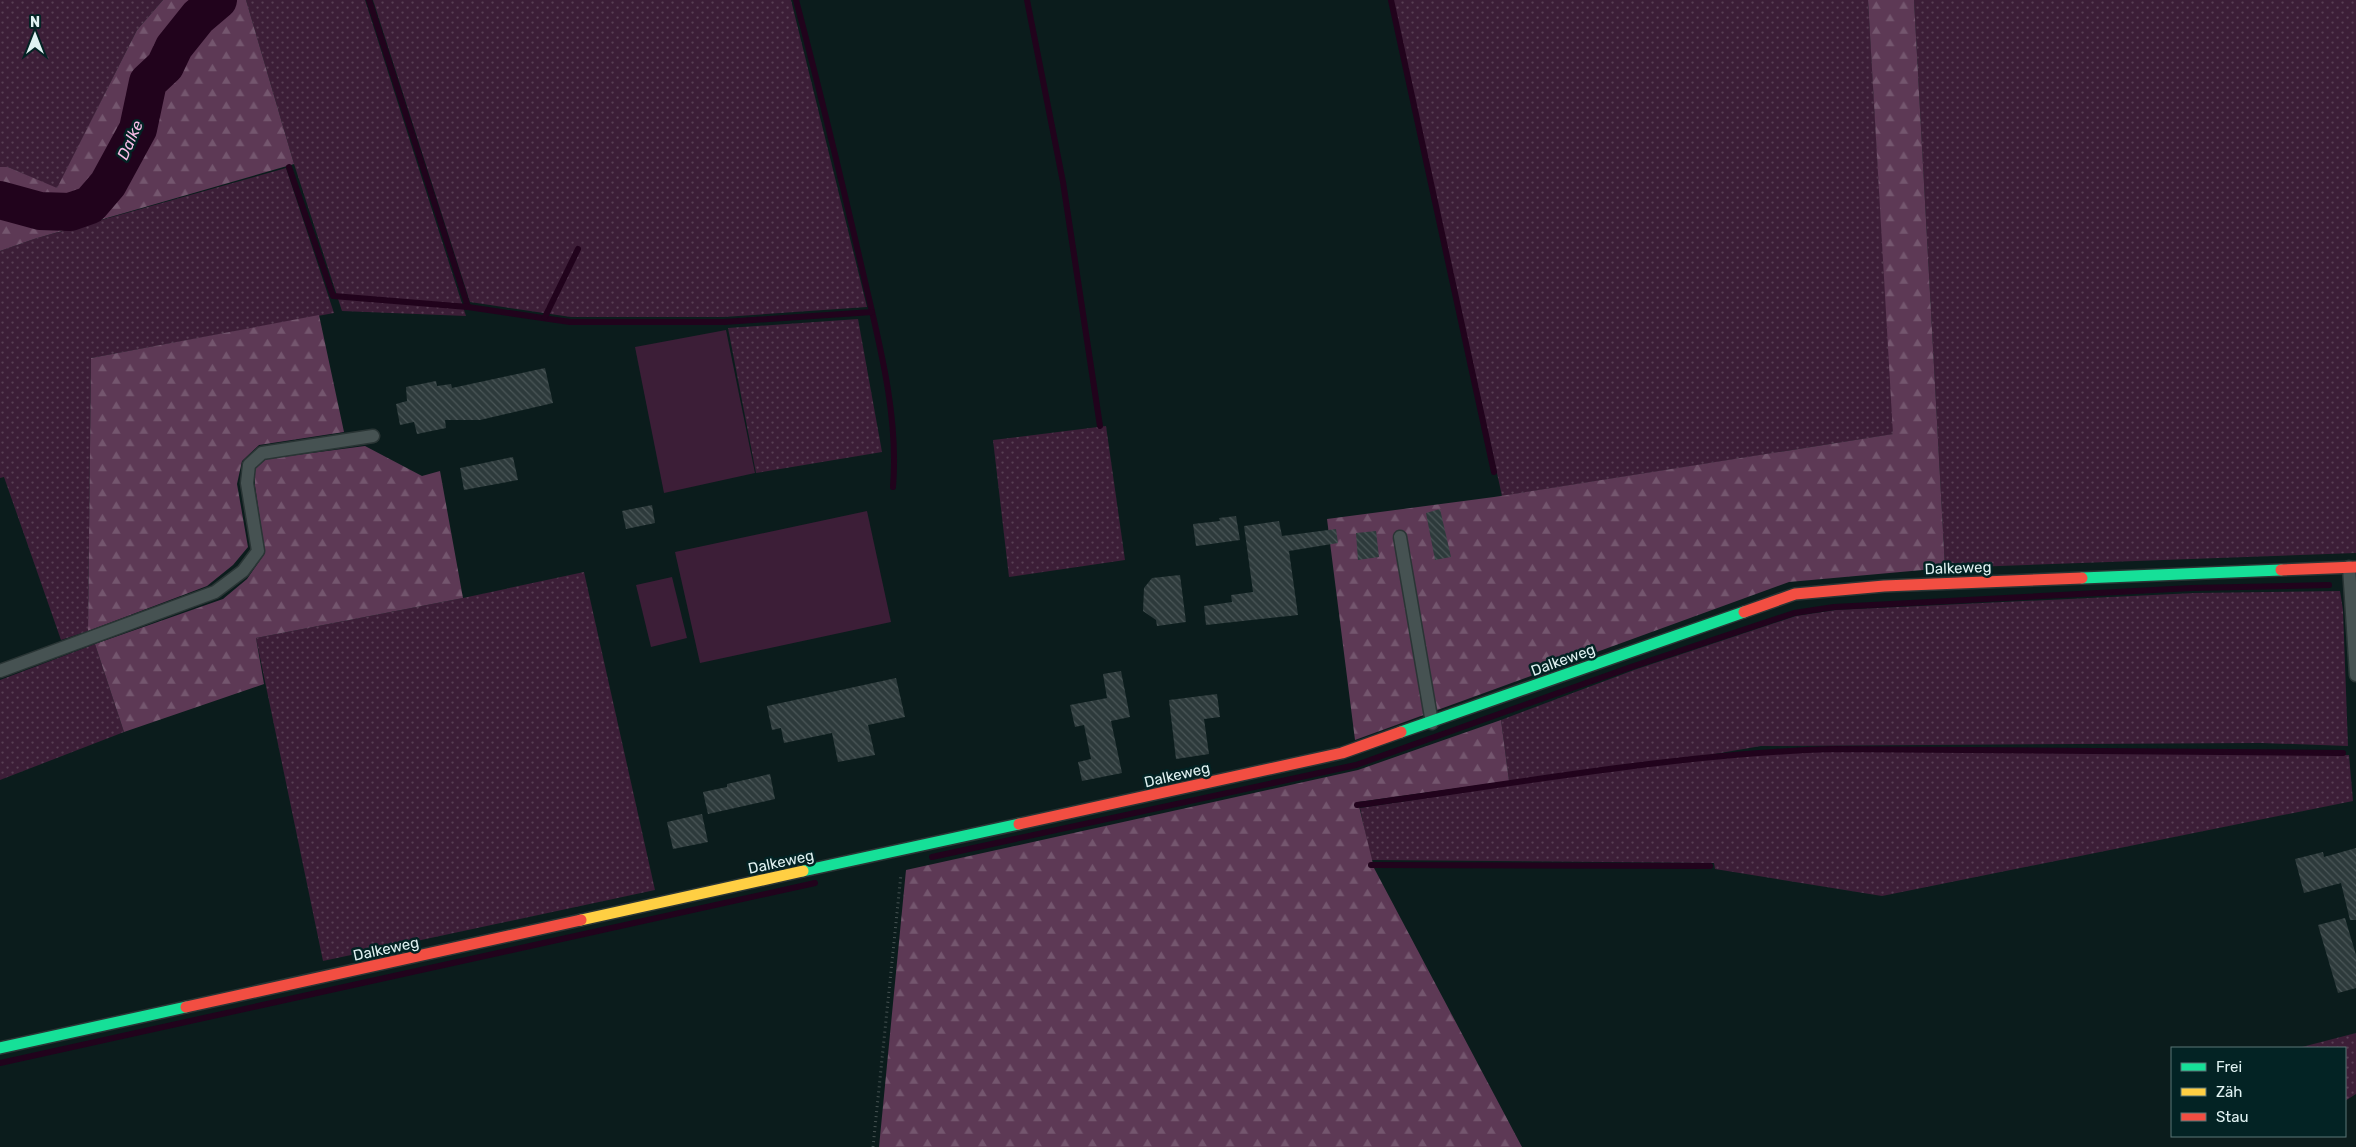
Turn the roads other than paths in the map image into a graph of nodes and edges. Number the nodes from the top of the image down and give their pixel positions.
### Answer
1 (373, 436) dead end
2 (1400, 537) dead end
3 (2353, 567) edge
4 (0, 671) edge
5 (2356, 675) edge
6 (1432, 723) junction
7 (0, 1048) edge

1 - 4 lane
2 - 6 lane
3 - 5 lane
3 - 6 street, Dalkeweg
6 - 7 street, Dalkeweg

